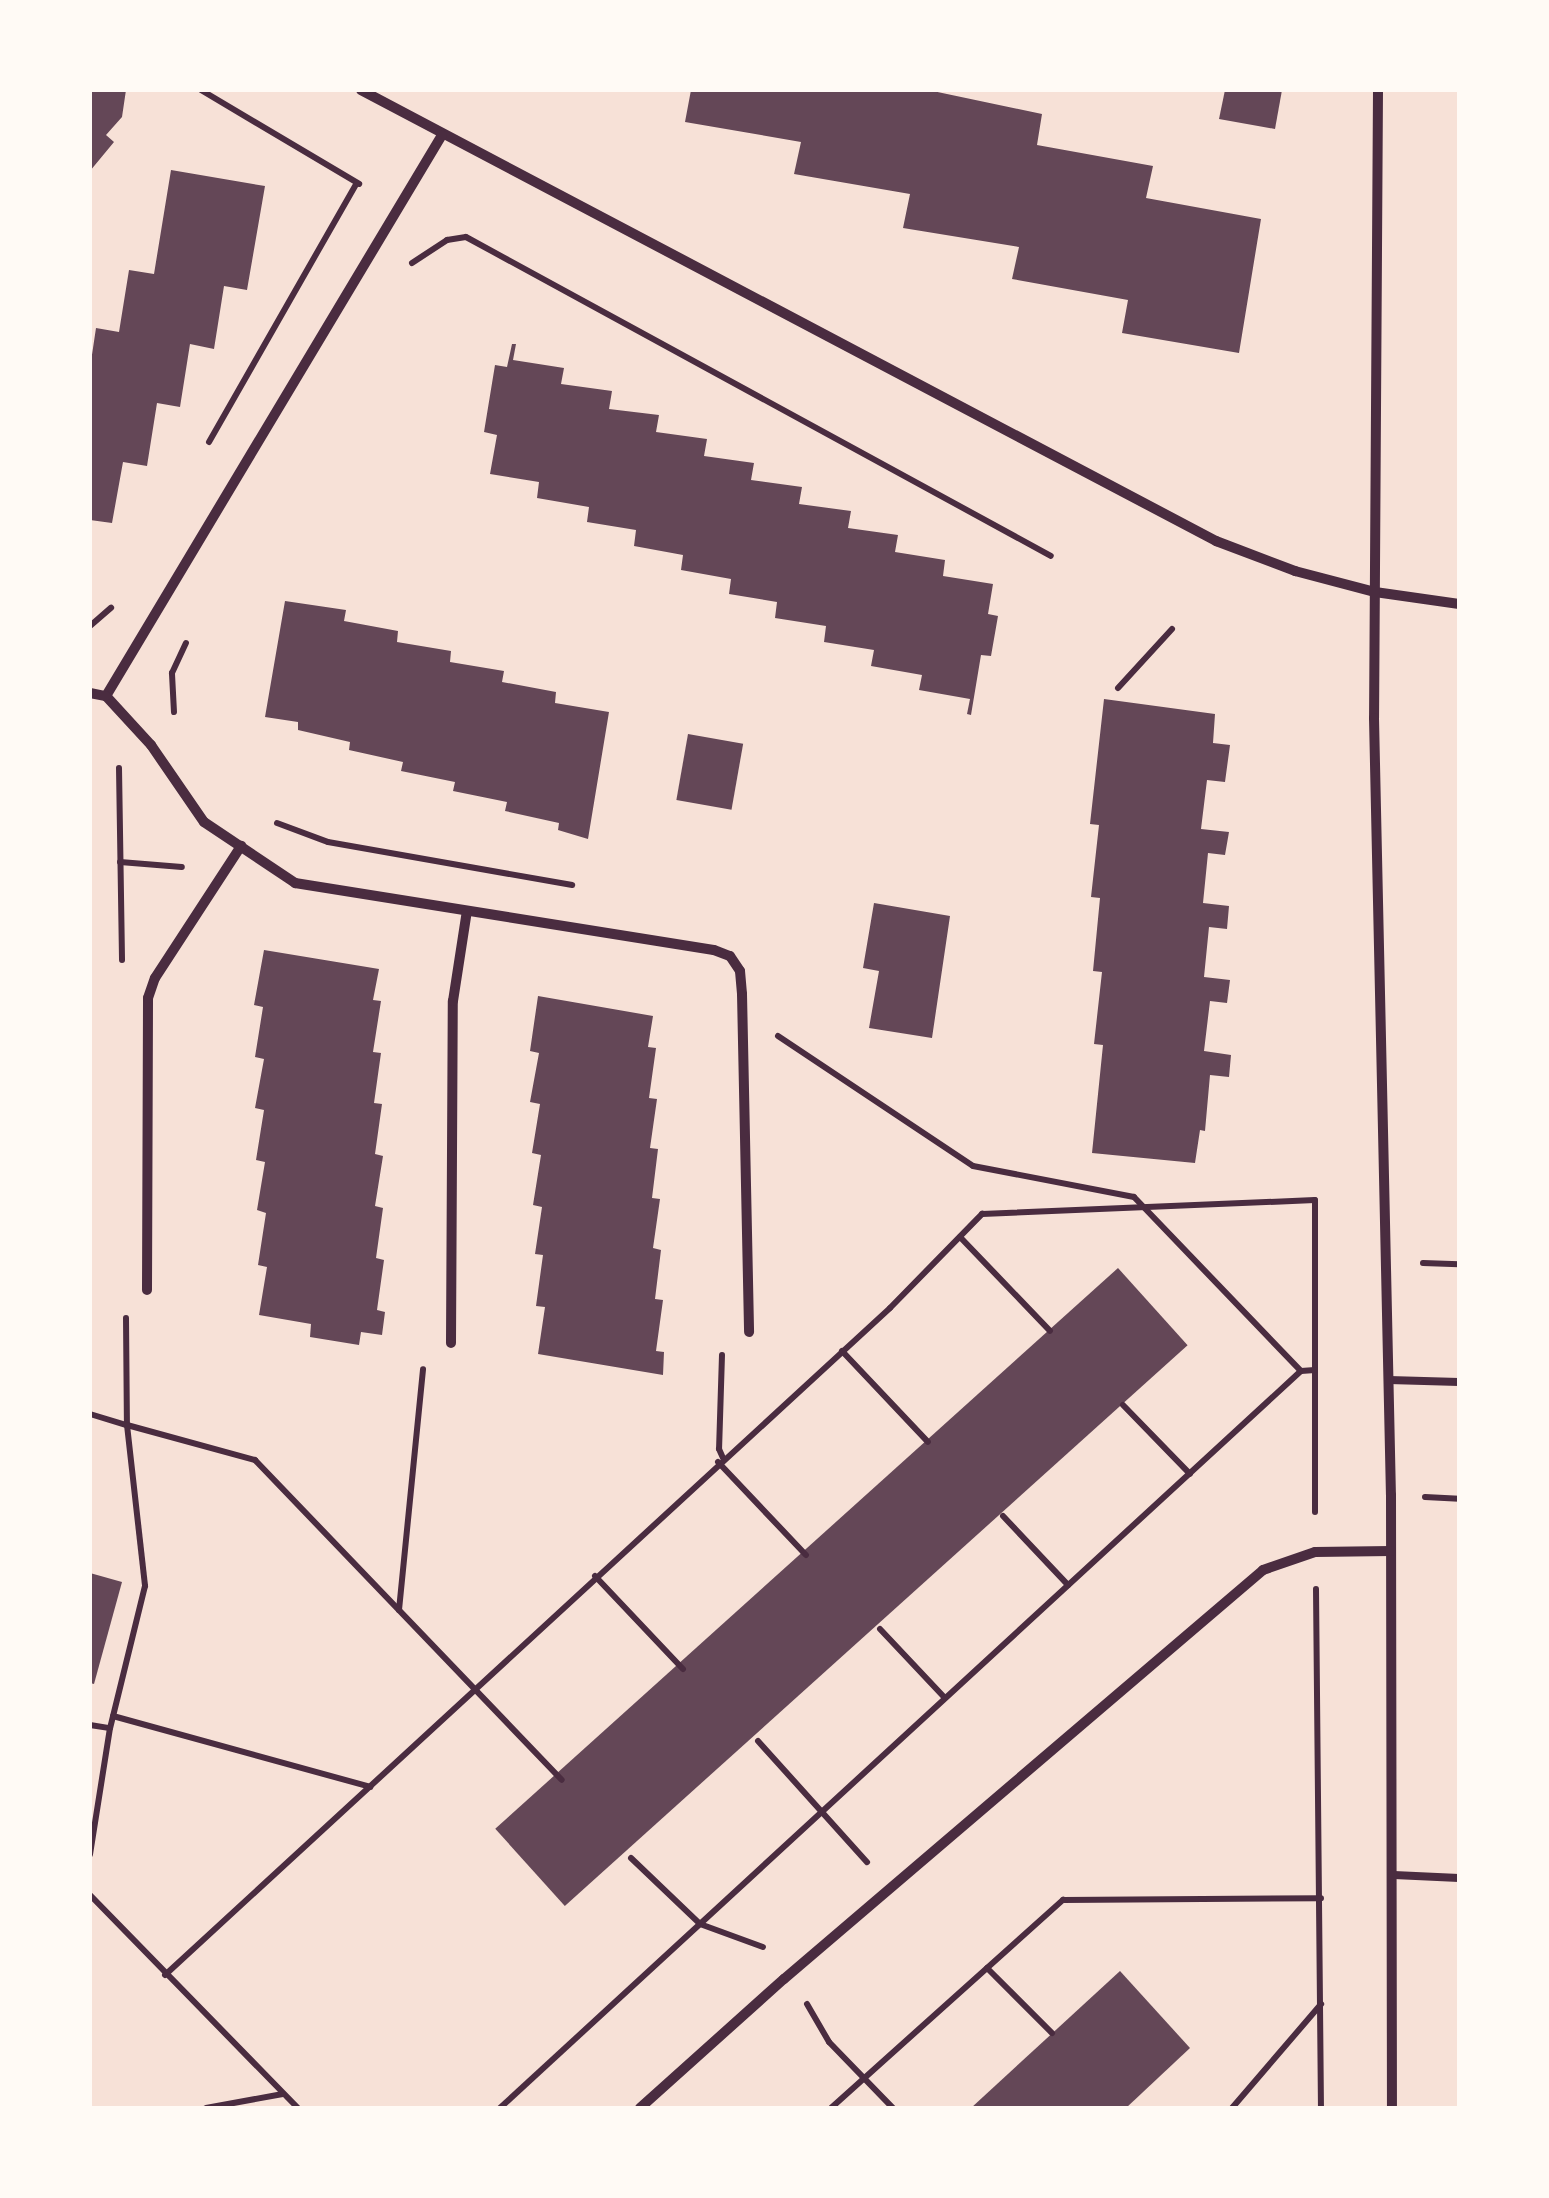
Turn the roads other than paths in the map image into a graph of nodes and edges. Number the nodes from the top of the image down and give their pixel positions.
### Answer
1 (362, 90) edge
2 (1378, 90) edge
3 (442, 136) junction
4 (1376, 592) junction
5 (1459, 604) edge
6 (90, 693) edge
7 (106, 696) junction
8 (241, 846) junction
9 (466, 911) junction
10 (147, 1290) dead end
11 (749, 1332) dead end
12 (451, 1342) dead end
13 (1388, 1380) junction
14 (1459, 1382) edge
15 (1391, 1552) junction
16 (1394, 1875) junction
17 (1459, 1878) edge
18 (640, 2108) edge
19 (1392, 2108) edge

1 - 3 street
2 - 4 street
3 - 4 street
3 - 7 street
4 - 5 street
4 - 13 street
6 - 7 street
7 - 8 street
8 - 9 street
8 - 10 street
9 - 11 street
9 - 12 street
13 - 14 lane
13 - 15 street
15 - 16 street
15 - 18 street
16 - 17 lane
16 - 19 street

